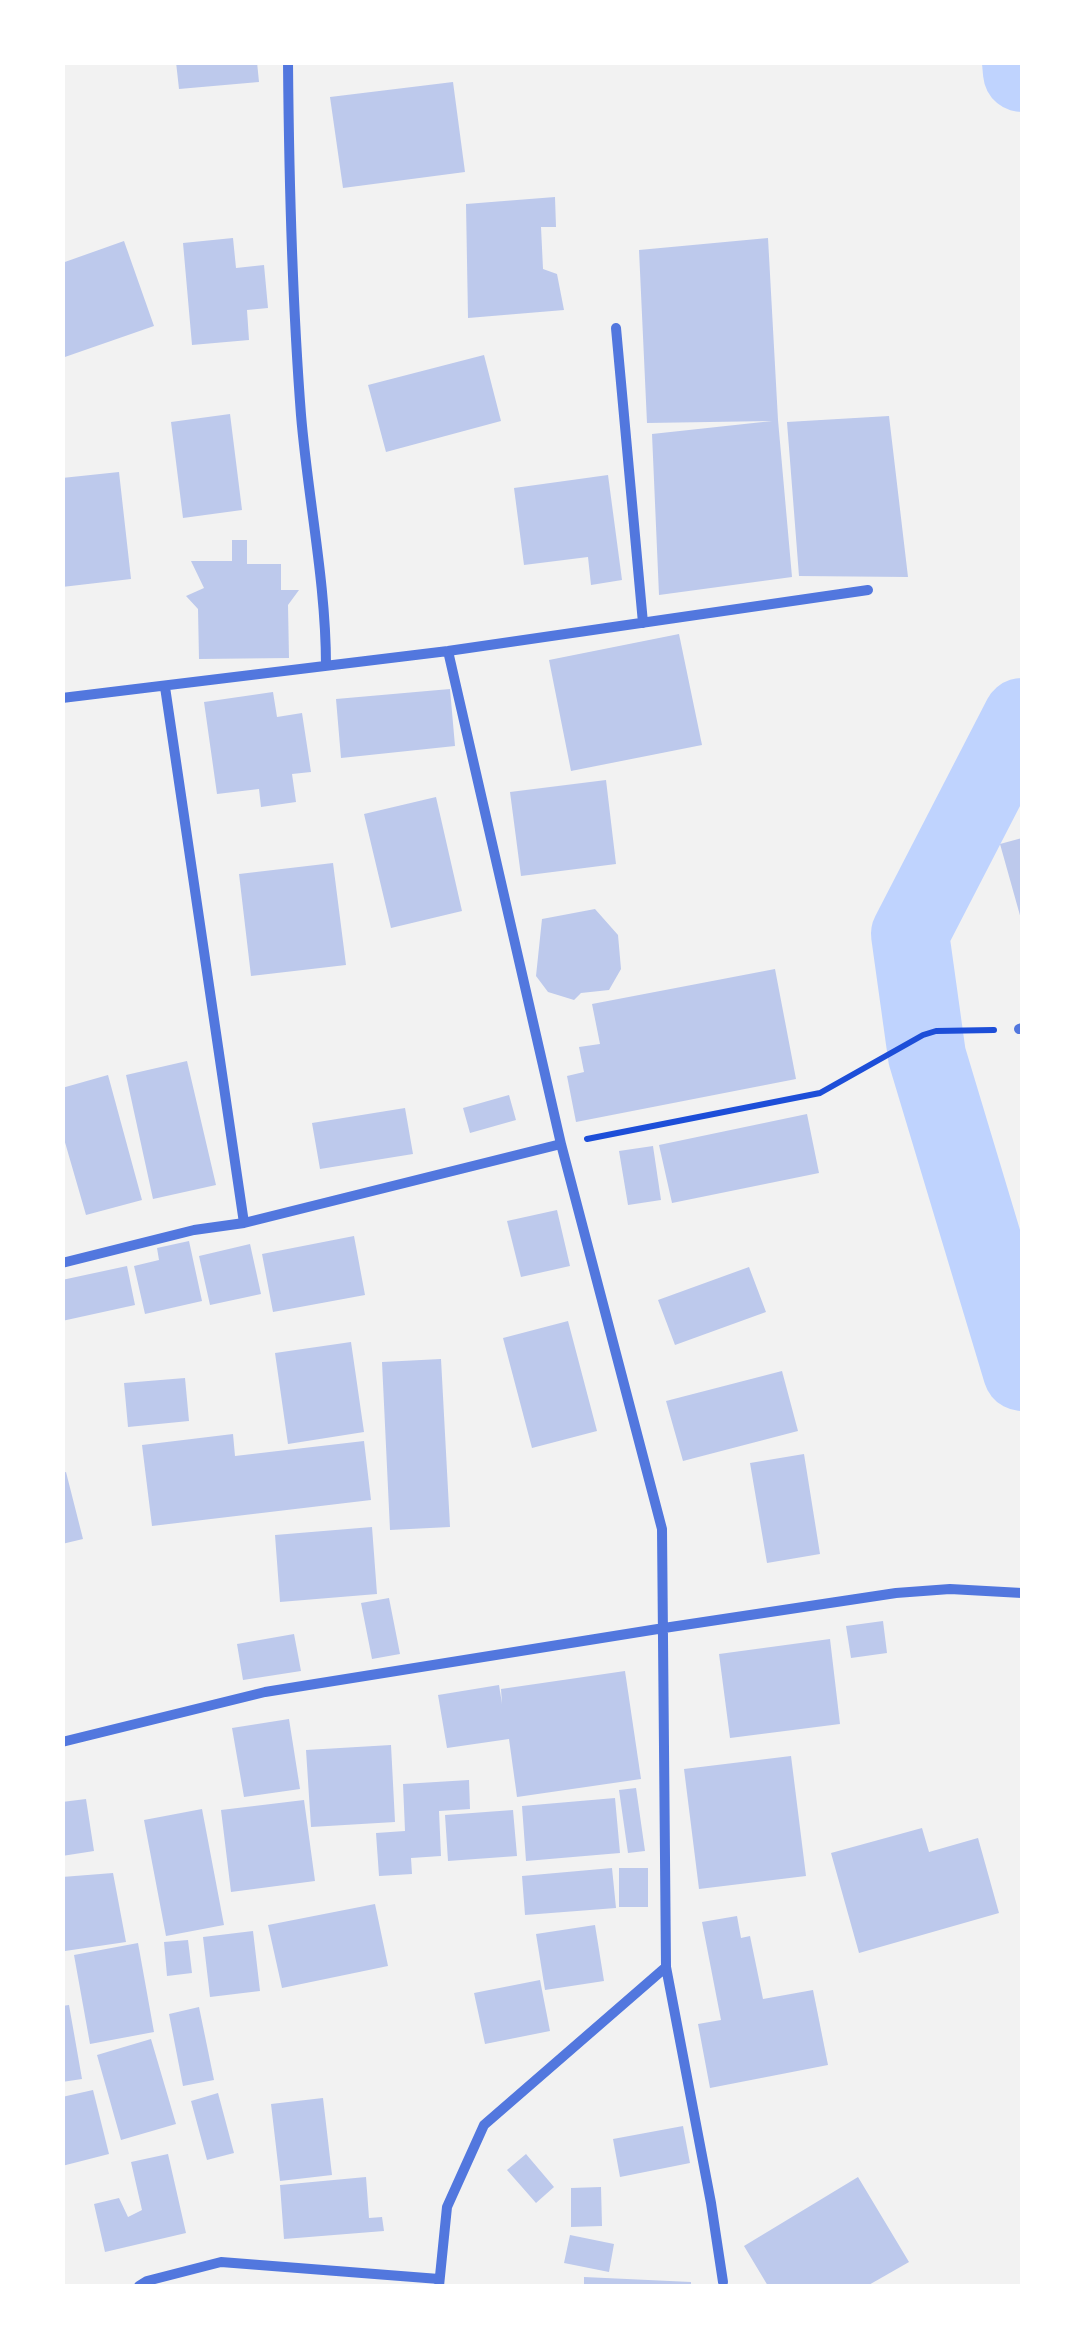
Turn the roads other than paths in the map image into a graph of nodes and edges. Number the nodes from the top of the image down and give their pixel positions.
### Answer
1 (288, 62) edge
2 (616, 328) dead end
3 (868, 590) dead end
4 (643, 622) junction
5 (448, 651) junction
6 (326, 666) junction
7 (165, 686) junction
8 (62, 698) edge
9 (561, 1144) junction
10 (244, 1223) junction
11 (62, 1262) edge
12 (1022, 1593) edge
13 (664, 1628) junction
14 (62, 1742) edge
15 (666, 1967) junction
16 (723, 2282) dead end
17 (439, 2283) edge
18 (138, 2286) edge

1 - 6 street
2 - 4 street
3 - 4 street
4 - 5 street
5 - 6 street
5 - 9 street
6 - 7 street
7 - 8 street
7 - 10 street
9 - 10 street
9 - 13 street
10 - 11 street
12 - 13 street
13 - 14 street
13 - 15 street
15 - 16 street
15 - 17 street
17 - 18 street

